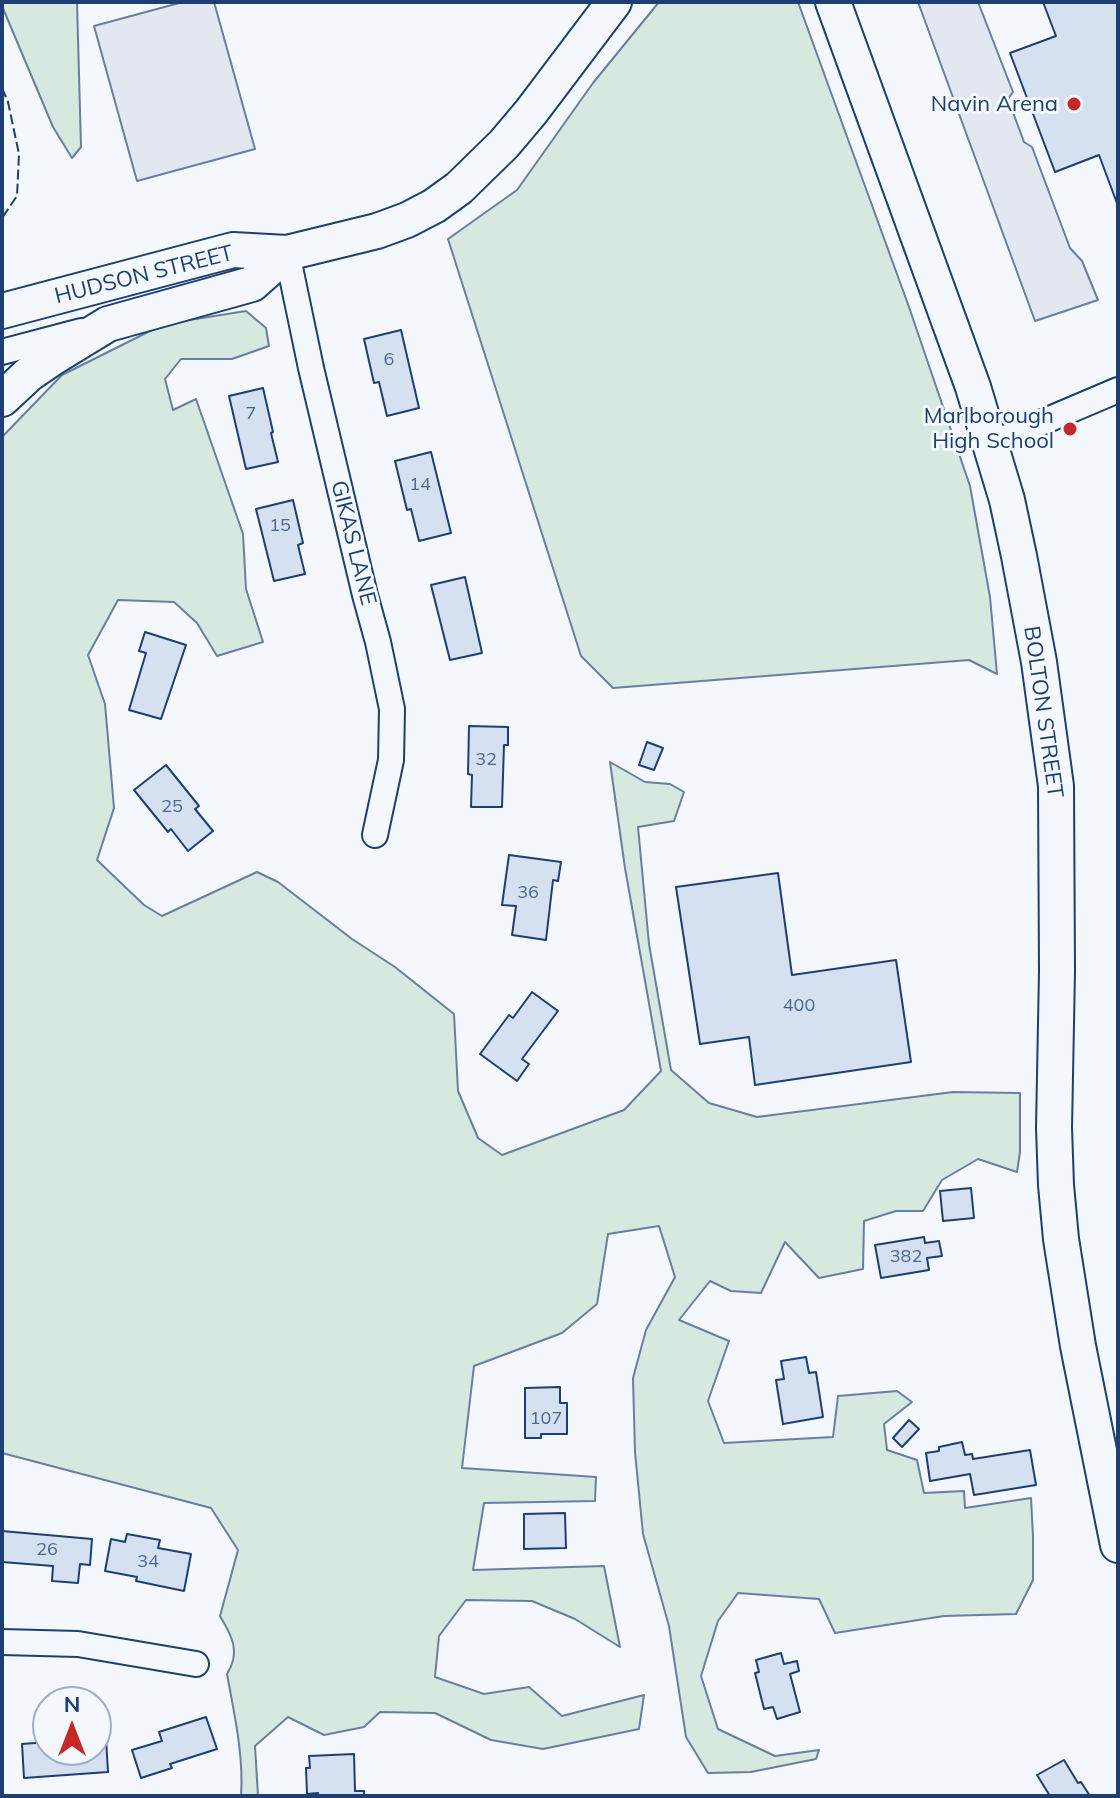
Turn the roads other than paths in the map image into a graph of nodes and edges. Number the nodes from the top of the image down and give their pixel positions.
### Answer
1 (614, 2) edge
2 (833, 2) edge
3 (287, 253) junction
4 (2, 311) edge
5 (108, 324) junction
6 (2, 352) edge
7 (1118, 390) edge
8 (2, 399) edge
9 (991, 444) junction
10 (375, 835) dead end
11 (1118, 1545) edge
12 (2, 1642) edge
13 (196, 1664) dead end

1 - 3 main road, HUDSON STREET
2 - 9 main road, BOLTON STREET
3 - 4 main road, HUDSON STREET
3 - 5 main road, HUDSON STREET
3 - 10 street, GIKAS LANE
5 - 6 street
5 - 8 main road, HUDSON STREET
7 - 9 street
9 - 11 main road, BOLTON STREET
12 - 13 street

